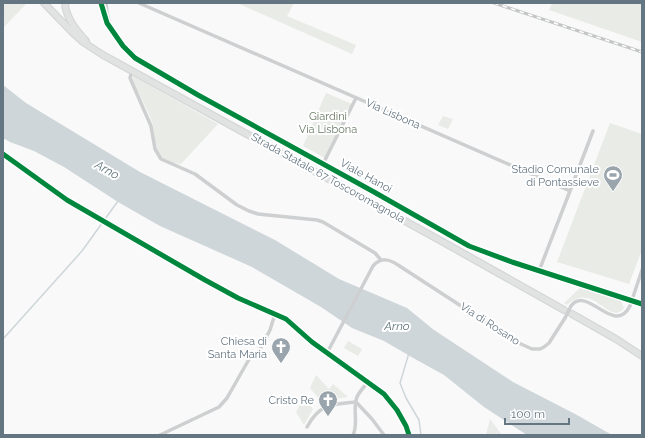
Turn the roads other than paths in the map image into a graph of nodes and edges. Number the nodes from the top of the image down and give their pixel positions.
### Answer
1 (44, 3) edge
2 (65, 3) edge
3 (101, 3) edge
4 (106, 3) edge
5 (140, 3) edge
6 (112, 30) junction
7 (91, 47) junction
8 (132, 71) junction
9 (356, 98) junction
10 (593, 130) dead end
11 (3, 154) edge
12 (323, 164) junction
13 (570, 191) junction
14 (381, 260) junction
15 (539, 270) junction
16 (642, 270) edge
17 (631, 301) junction
18 (642, 304) edge
19 (564, 310) dead end
20 (275, 314) junction
21 (572, 314) dead end
22 (327, 353) junction
23 (642, 356) edge
24 (368, 382) junction
25 (356, 402) junction
26 (307, 427) dead end
27 (160, 435) edge
28 (353, 435) edge
29 (384, 435) edge
30 (409, 435) edge

1 - 7 main road, Strada Statale 67 Toscoromagnola
2 - 7 main road, Strada Statale 67 Toscoromagnola
3 - 6 street, Viale Hanoi
4 - 6 street, Viale Hanoi
5 - 9 street, Via Lisbona
6 - 12 street, Viale Hanoi
7 - 8 main road, Strada Statale 67 Toscoromagnola
8 - 14 street
8 - 19 main road, Strada Statale 67 Toscoromagnola
9 - 12 street
9 - 13 street, Via Lisbona
10 - 13 street
11 - 20 main road
12 - 15 street, Viale Hanoi
13 - 15 street
14 - 17 street, Via di Rosano, bridge
14 - 22 street
15 - 17 street, Viale Hanoi
16 - 17 street
17 - 18 street
20 - 22 main road
20 - 27 street
21 - 23 main road
22 - 24 main road
24 - 25 street
24 - 30 main road
25 - 26 street
25 - 28 street
25 - 29 street

